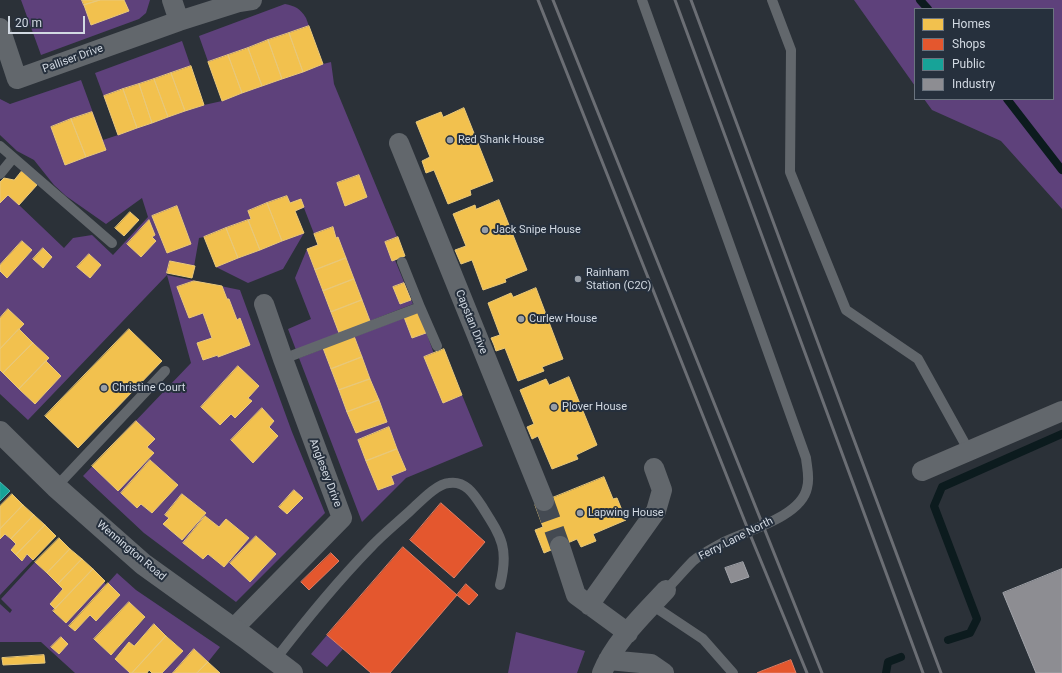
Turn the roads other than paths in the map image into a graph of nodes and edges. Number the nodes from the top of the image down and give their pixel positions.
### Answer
1 (172, 0) edge
2 (252, 0) edge
3 (642, 0) edge
4 (772, 0) edge
5 (179, 21) junction
6 (0, 28) edge
7 (399, 143) dead end
8 (0, 146) edge
9 (13, 158) junction
10 (0, 174) edge
11 (112, 243) dead end
12 (402, 262) dead end
13 (264, 304) dead end
14 (420, 307) junction
15 (437, 346) dead end
16 (283, 359) junction
17 (165, 371) dead end
18 (1062, 411) edge
19 (0, 432) edge
20 (969, 451) junction
21 (654, 468) dead end
22 (922, 471) dead end
23 (56, 487) junction
24 (544, 501) tunnel mouth
25 (560, 546) tunnel mouth
26 (500, 585) dead end
27 (666, 590) joint
28 (589, 605) junction
29 (652, 605) junction
30 (234, 629) junction
31 (628, 633) junction
32 (275, 660) junction
33 (605, 666) edge
34 (292, 673) edge
35 (664, 673) edge
36 (733, 673) edge

1 - 5 street
2 - 5 street, Palliser Drive
3 - 27 lane, Ferry Lane North
4 - 20 lane
5 - 6 street, Palliser Drive
7 - 24 street, Capstan Drive
8 - 9 lane
9 - 10 lane
9 - 11 lane
12 - 14 lane
13 - 16 street, Anglesey Drive
14 - 15 lane
14 - 16 lane
16 - 30 street, Anglesey Drive
17 - 23 lane
18 - 20 street
19 - 23 main road, Wennington Road
20 - 22 street
21 - 28 street
23 - 30 main road, Wennington Road
25 - 28 street
26 - 32 lane
27 - 29 street, Ferry Lane North
28 - 31 street
29 - 31 street, Ferry Lane North
29 - 36 lane
30 - 32 main road, Wennington Road
31 - 33 street, Ferry Lane North
32 - 34 main road, Wennington Road
33 - 35 street

